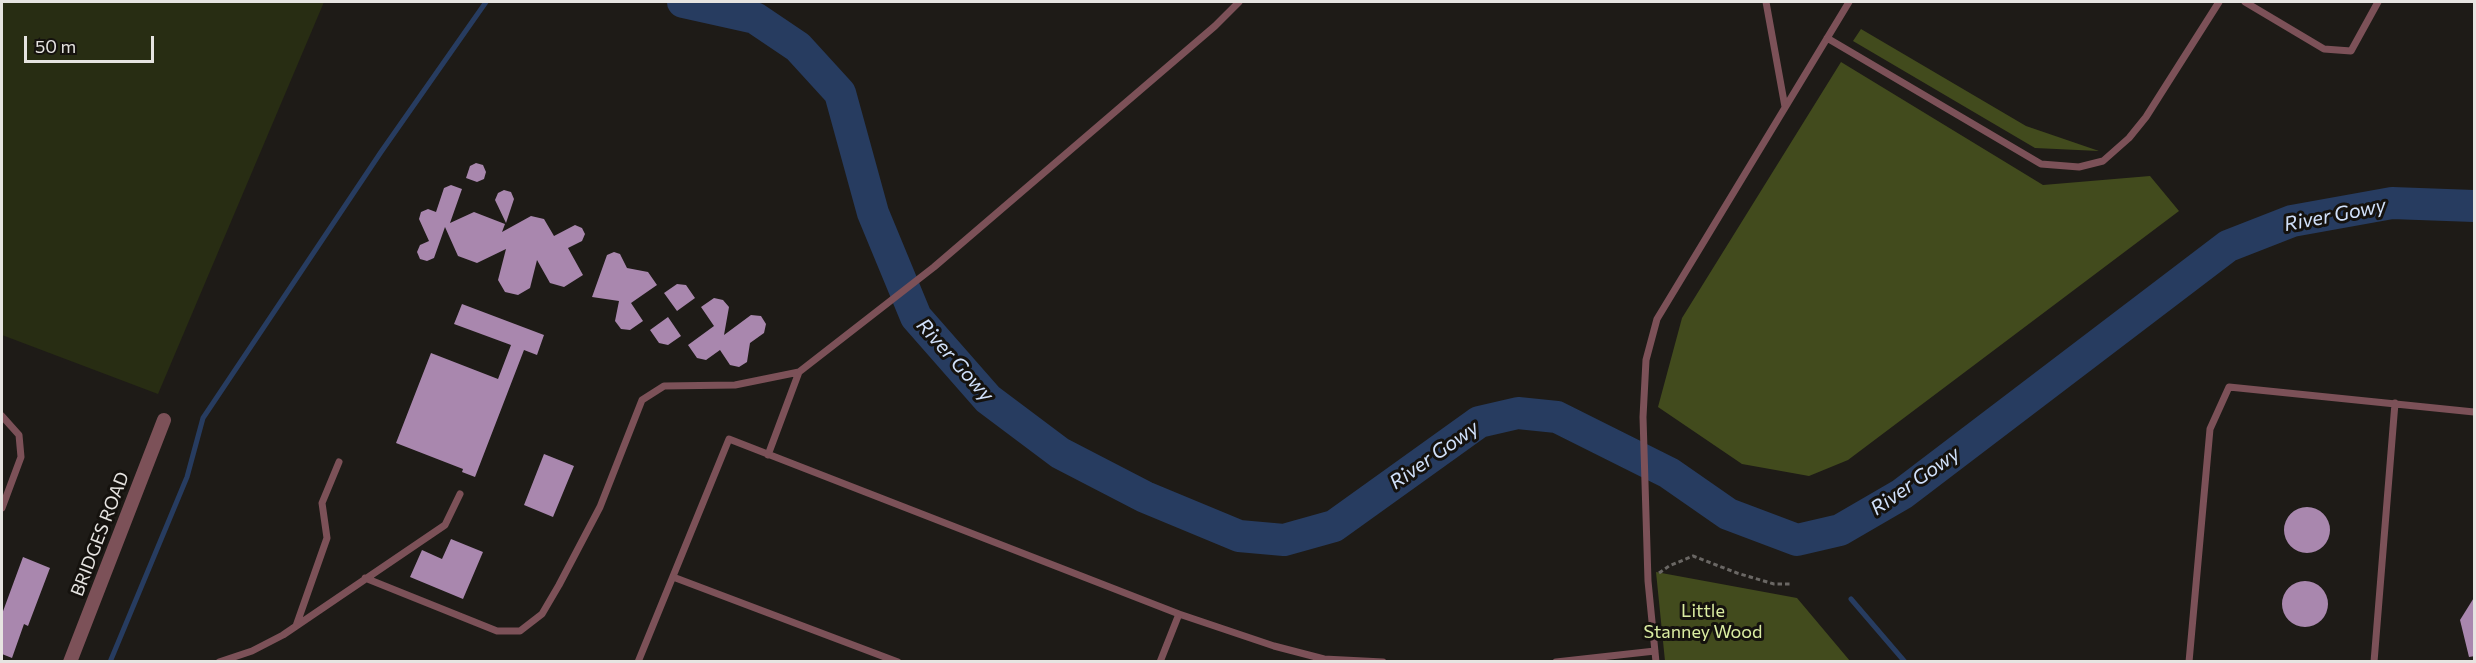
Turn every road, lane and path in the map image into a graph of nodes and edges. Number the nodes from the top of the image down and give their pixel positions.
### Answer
1 (1239, 2) edge
2 (1766, 2) edge
3 (1849, 2) edge
4 (2218, 2) edge
5 (2245, 2) edge
6 (2378, 2) edge
7 (1827, 38) junction
8 (1785, 107) junction
9 (799, 372) junction
10 (2395, 403) junction
11 (2475, 412) edge
12 (2, 416) edge
13 (164, 420) dead end
14 (768, 455) junction
15 (339, 462) dead end
16 (460, 494) dead end
17 (2, 508) edge
18 (673, 577) junction
19 (364, 578) junction
20 (1648, 581) junction
21 (1792, 584) dead end
22 (1179, 614) junction
23 (296, 626) junction
24 (1654, 651) junction
25 (1581, 660) edge
26 (70, 662) edge
27 (219, 662) edge
28 (638, 662) edge
29 (898, 662) edge
30 (1160, 662) edge
31 (1383, 662) edge
32 (1556, 662) edge
33 (1656, 662) edge
34 (2188, 662) edge
35 (2374, 662) edge

1 - 9 lane
2 - 8 lane
3 - 7 lane
4 - 7 lane
5 - 6 lane
7 - 8 lane
8 - 20 lane
9 - 14 lane
9 - 19 lane
10 - 11 lane
10 - 34 lane
10 - 35 lane
12 - 17 lane
13 - 26 street, BRIDGES ROAD
14 - 18 lane
14 - 22 lane
15 - 23 lane
16 - 19 lane
18 - 28 lane
18 - 29 lane
19 - 23 lane
20 - 21 path
20 - 24 lane
22 - 30 lane
22 - 31 lane
23 - 27 lane
24 - 25 lane
24 - 33 lane
25 - 32 lane

